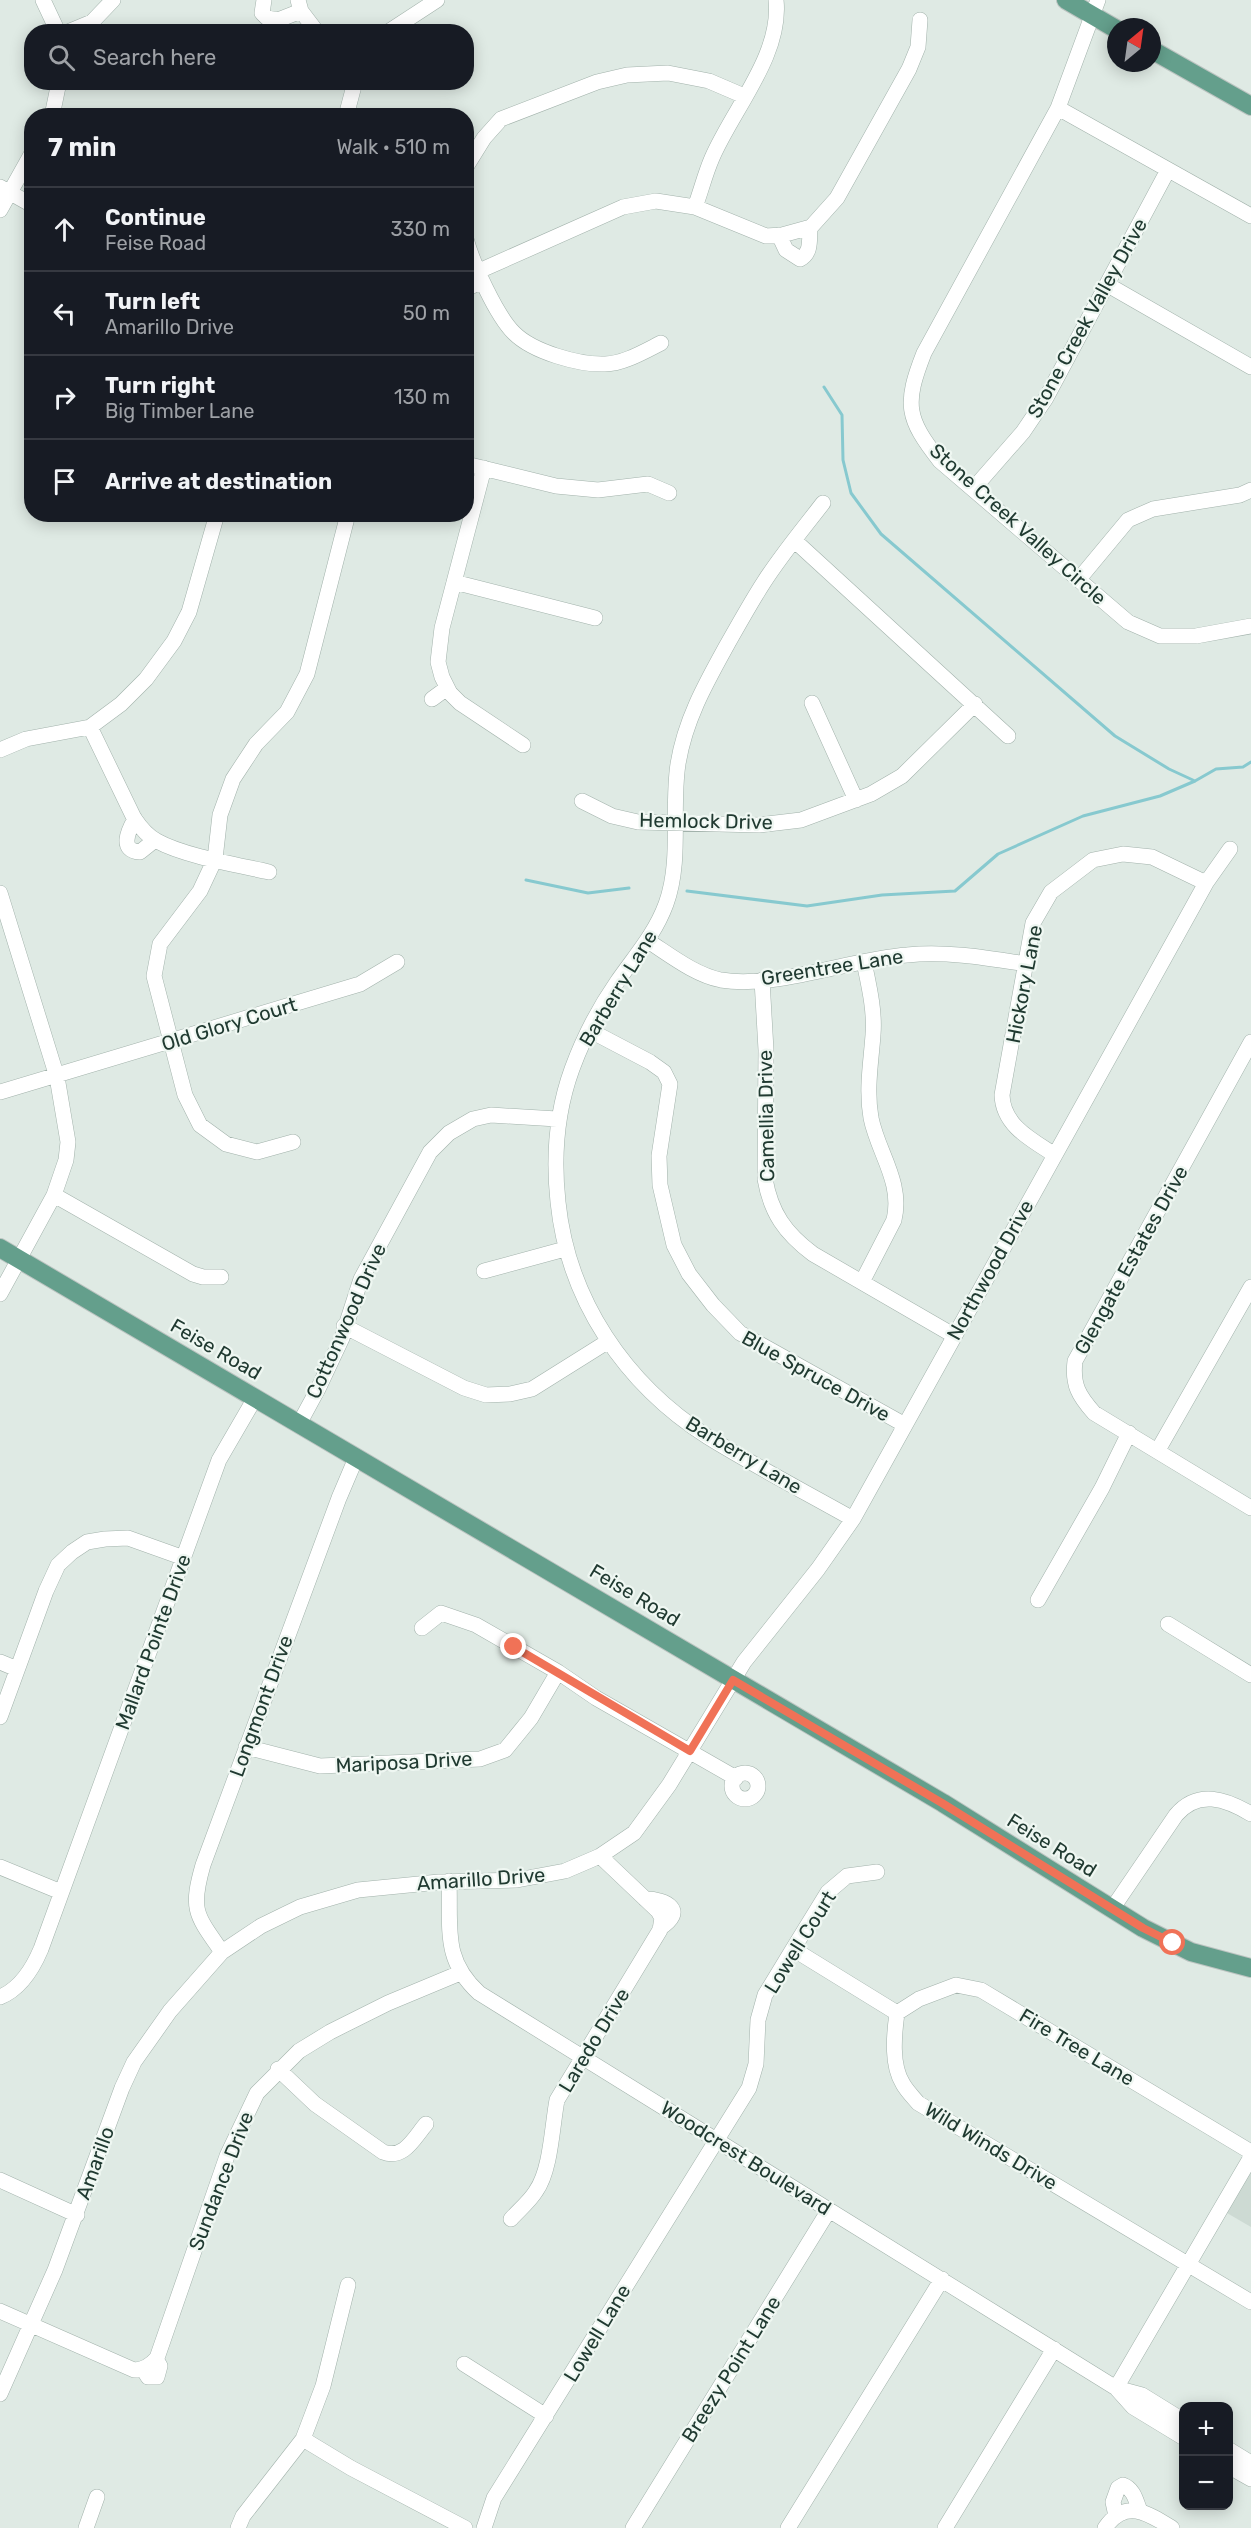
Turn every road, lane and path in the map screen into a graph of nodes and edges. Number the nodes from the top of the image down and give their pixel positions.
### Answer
1 (43, 0) edge
2 (112, 0) edge
3 (264, 0) edge
4 (437, 0) edge
5 (776, 0) edge
6 (1066, 0) edge
7 (299, 6) edge
8 (1095, 7) edge
9 (920, 20) dead end
10 (1107, 20) edge
11 (54, 24) edge
12 (87, 24) edge
13 (311, 24) edge
14 (400, 24) edge
15 (1161, 55) edge
16 (57, 90) edge
17 (353, 90) edge
18 (744, 96) junction
19 (1251, 106) edge
20 (54, 108) edge
21 (347, 108) edge
22 (1058, 108) junction
23 (474, 154) edge
24 (24, 164) edge
25 (1168, 170) junction
26 (5, 190) edge
27 (24, 201) edge
28 (695, 207) junction
29 (0, 210) edge
30 (1251, 216) edge
31 (810, 228) junction
32 (779, 236) junction
33 (475, 268) edge
34 (1108, 285) junction
35 (661, 343) dead end
36 (1251, 367) edge
37 (474, 466) edge
38 (484, 468) junction
39 (974, 488) junction
40 (1251, 490) edge
41 (669, 493) dead end
42 (823, 503) dead end
43 (474, 506) edge
44 (215, 522) edge
45 (346, 522) edge
46 (470, 522) edge
47 (795, 541) junction
48 (1079, 579) junction
49 (454, 582) junction
50 (595, 618) dead end
51 (1251, 626) edge
52 (447, 688) junction
53 (432, 699) dead end
54 (812, 703) dead end
55 (975, 704) junction
56 (90, 727) junction
57 (1008, 736) dead end
58 (523, 745) dead end
59 (0, 750) edge
60 (856, 800) junction
61 (582, 801) dead end
62 (135, 819) junction
63 (675, 823) junction
64 (155, 840) junction
65 (1230, 849) dead end
66 (215, 859) junction
67 (269, 872) dead end
68 (1206, 884) junction
69 (0, 892) edge
70 (648, 941) junction
71 (397, 962) dead end
72 (864, 962) junction
73 (1026, 964) junction
74 (762, 980) junction
75 (589, 1030) junction
76 (171, 1041) junction
77 (1251, 1042) edge
78 (57, 1077) junction
79 (0, 1092) edge
80 (557, 1119) junction
81 (293, 1142) dead end
82 (1055, 1155) junction
83 (54, 1195) junction
84 (0, 1248) edge
85 (565, 1249) junction
86 (19, 1259) junction
87 (484, 1271) dead end
88 (221, 1276) dead end
89 (861, 1282) junction
90 (1251, 1287) edge
91 (0, 1294) edge
92 (344, 1326) junction
93 (953, 1335) junction
94 (607, 1342) junction
95 (255, 1398) junction
96 (299, 1424) junction
97 (905, 1425) junction
98 (1129, 1433) junction
99 (1158, 1449) junction
100 (356, 1458) junction
101 (1251, 1508) edge
102 (852, 1519) junction
103 (184, 1558) junction
104 (1038, 1600) dead end
105 (1168, 1624) dead end
106 (422, 1628) dead end
107 (0, 1662) edge
108 (17, 1669) junction
109 (558, 1672) junction
110 (1251, 1675) edge
111 (733, 1680) junction
112 (0, 1717) edge
113 (246, 1747) junction
114 (690, 1751) junction
115 (735, 1778) dead end
116 (1251, 1814) edge
117 (600, 1856) junction
118 (0, 1867) edge
119 (877, 1872) dead end
120 (449, 1881) junction
121 (61, 1892) junction
122 (1112, 1909) junction
123 (792, 1949) junction
124 (222, 1952) junction
125 (1251, 1968) edge
126 (460, 1973) junction
127 (0, 1997) edge
128 (897, 2013) junction
129 (583, 2057) junction
130 (278, 2069) junction
131 (426, 2124) dead end
132 (717, 2140) junction
133 (1251, 2152) edge
134 (1251, 2157) edge
135 (0, 2180) edge
136 (829, 2210) junction
137 (76, 2215) junction
138 (511, 2219) dead end
139 (1188, 2263) junction
140 (942, 2279) junction
141 (348, 2285) dead end
142 (1251, 2302) edge
143 (0, 2311) edge
144 (32, 2325) junction
145 (1054, 2349) junction
146 (464, 2364) dead end
147 (1116, 2388) junction
148 (0, 2394) edge
149 (546, 2416) junction
150 (1179, 2418) edge
151 (1179, 2435) edge
152 (303, 2439) junction
153 (1233, 2452) edge
154 (1251, 2463) edge
155 (1233, 2469) edge
156 (1251, 2480) edge
157 (97, 2497) dead end
158 (1140, 2511) junction
159 (1116, 2516) junction
160 (86, 2528) edge
161 (238, 2528) edge
162 (465, 2528) edge
163 (484, 2528) edge
164 (633, 2528) edge
165 (789, 2528) edge
166 (945, 2528) edge
167 (1104, 2528) edge
168 (1172, 2528) edge

1 - 11 street
2 - 12 street
3 - 7 street
4 - 14 street
5 - 18 street
6 - 8 main road
7 - 13 street
8 - 10 main road
8 - 22 street, Stone Creek Valley Circle
9 - 31 street
15 - 19 main road
16 - 20 street
17 - 21 street
18 - 23 street
18 - 28 street
22 - 25 street
22 - 39 street, Stone Creek Valley Circle
24 - 26 street
25 - 30 street
25 - 34 street, Stone Creek Valley Drive
26 - 27 street
26 - 29 street
28 - 32 street
28 - 33 street
31 - 32 street
31 - 32 street
33 - 35 street
34 - 36 street
34 - 39 street, Stone Creek Valley Drive
37 - 38 street
38 - 41 street
38 - 43 street
39 - 48 street, Stone Creek Valley Circle
40 - 48 street
42 - 47 street, Barberry Lane
44 - 56 street
45 - 66 street
46 - 49 street
47 - 55 street
47 - 63 street, Barberry Lane
48 - 51 street, Stone Creek Valley Circle
49 - 50 street
49 - 52 street
52 - 53 street
52 - 58 street
54 - 60 street
55 - 57 street
55 - 60 street, Hemlock Drive
56 - 59 street
56 - 62 street
60 - 63 street, Hemlock Drive
61 - 63 street, Hemlock Drive
62 - 64 street
62 - 64 street
63 - 70 street, Barberry Lane
64 - 66 street
65 - 68 street, Northwood Drive
66 - 67 street
66 - 76 street
68 - 73 street, Hickory Lane
68 - 82 street, Northwood Drive
69 - 78 street
70 - 74 street, Greentree Lane
70 - 75 street, Barberry Lane
71 - 76 street, Old Glory Court
72 - 73 street, Greentree Lane
72 - 74 street, Greentree Lane
72 - 89 street
73 - 82 street, Hickory Lane
74 - 89 street, Camellia Drive
75 - 80 street, Barberry Lane
75 - 97 street, Blue Spruce Drive
76 - 78 street, Old Glory Court
76 - 81 street
77 - 98 street, Glengate Estates Drive
78 - 79 street, Old Glory Court
78 - 83 street
80 - 85 street, Barberry Lane
80 - 92 street, Cottonwood Drive
82 - 93 street, Northwood Drive
83 - 86 street
83 - 88 street
84 - 86 main road, Feise Road
85 - 87 street
85 - 94 street, Barberry Lane
86 - 91 street
86 - 95 main road, Feise Road
89 - 93 street, Camellia Drive
90 - 99 street
92 - 94 street
92 - 96 street, Cottonwood Drive
93 - 97 street, Northwood Drive
94 - 102 street, Barberry Lane
95 - 96 main road, Feise Road
95 - 103 street, Mallard Pointe Drive
96 - 100 main road, Feise Road
97 - 102 street, Northwood Drive
98 - 99 street, Glengate Estates Drive
98 - 104 street
99 - 101 street, Glengate Estates Drive
100 - 111 main road, Feise Road
100 - 113 street, Longmont Drive
102 - 111 street, Northwood Drive
103 - 108 street
103 - 121 street, Mallard Pointe Drive
105 - 110 street
106 - 109 street
107 - 108 street
108 - 112 street
109 - 113 street, Mariposa Drive
109 - 114 street
111 - 114 street, Amarillo Drive
111 - 122 main road, Feise Road
113 - 124 street, Longmont Drive
114 - 115 street
114 - 117 street, Amarillo Drive
116 - 122 street
117 - 120 street, Amarillo Drive
117 - 129 street, Laredo Drive
118 - 121 street
119 - 123 street, Lowell Court
120 - 124 street, Amarillo Drive
120 - 126 street, Woodcrest Boulevard
121 - 127 street, Mallard Pointe Drive
122 - 125 main road, Feise Road
123 - 128 street
123 - 132 street, Lowell Court
124 - 137 street, Amarillo
126 - 129 street, Woodcrest Boulevard
126 - 130 street, Sundance Drive
128 - 133 street, Fire Tree Lane
128 - 139 street, Wild Winds Drive
129 - 132 street, Woodcrest Boulevard
129 - 138 street, Laredo Drive
130 - 131 street
130 - 144 street, Sundance Drive
132 - 136 street, Woodcrest Boulevard
132 - 149 street, Lowell Lane
134 - 139 street
135 - 137 street
136 - 140 street, Woodcrest Boulevard
136 - 164 street, Breezy Point Lane
137 - 144 street, Amarillo
139 - 142 street, Wild Winds Drive
139 - 147 street
140 - 145 street, Woodcrest Boulevard
140 - 165 street
141 - 152 street
143 - 144 street, Sundance Drive
144 - 148 street, Amarillo
145 - 147 street, Woodcrest Boulevard
145 - 166 street
146 - 149 street
147 - 150 street, Woodcrest Boulevard
147 - 151 street, Woodcrest Boulevard
149 - 163 street, Lowell Lane
152 - 161 street
152 - 162 street
153 - 154 street
155 - 156 street
157 - 160 street
158 - 159 street
158 - 159 street
158 - 168 street
159 - 167 street

